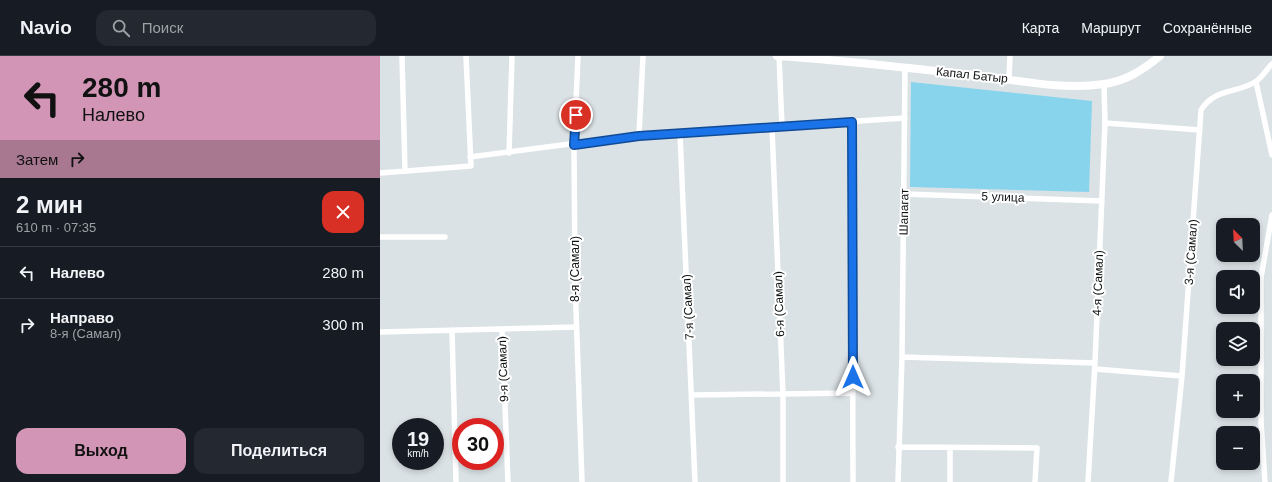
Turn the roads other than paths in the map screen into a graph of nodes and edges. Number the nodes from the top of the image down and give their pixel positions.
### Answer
1 (402, 56) edge
2 (466, 56) edge
3 (512, 56) edge
4 (578, 56) edge
5 (643, 56) edge
6 (778, 56) edge
7 (1010, 56) edge
8 (1160, 56) edge
9 (1272, 64) edge
10 (905, 68) junction
11 (1009, 79) junction
12 (1256, 82) junction
13 (1104, 84) junction
14 (905, 118) junction
15 (852, 122) junction
16 (1105, 123) junction
17 (782, 126) junction
18 (772, 127) junction
19 (1200, 130) junction
20 (680, 133) junction
21 (639, 136) junction
22 (574, 145) junction
23 (509, 153) junction
24 (1272, 155) edge
25 (470, 157) junction
26 (405, 171) junction
27 (380, 173) edge
28 (904, 194) junction
29 (1102, 201) junction
30 (1272, 215) edge
31 (380, 237) edge
32 (445, 237) dead end
33 (576, 327) junction
34 (502, 329) junction
35 (452, 330) junction
36 (380, 332) edge
37 (902, 357) junction
38 (1095, 366) junction
39 (1182, 376) junction
40 (853, 393) junction
41 (692, 395) junction
42 (783, 395) junction
43 (898, 447) junction
44 (950, 448) junction
45 (456, 482) edge
46 (508, 482) edge
47 (582, 482) edge
48 (695, 482) edge
49 (783, 482) edge
50 (854, 482) edge
51 (898, 482) edge
52 (950, 482) edge
53 (1035, 482) edge
54 (1088, 482) edge
55 (1171, 482) edge
56 (1265, 482) edge

1 - 26 street
2 - 25 street
3 - 23 street
4 - 22 street, 8-я (Самал)
5 - 21 street
6 - 10 main road, Капал Батыр
6 - 17 street
7 - 11 street
8 - 13 main road, Капал Батыр
9 - 12 street
10 - 11 main road, Капал Батыр
10 - 14 street, Шапагат
11 - 13 main road, Капал Батыр
12 - 19 street, 3-я (Самал)
12 - 24 street
13 - 16 street, 4-я (Самал)
14 - 15 street
14 - 28 street, Шапагат
15 - 17 street
15 - 40 street
16 - 19 street
16 - 29 street, 4-я (Самал)
17 - 18 street
18 - 20 street
18 - 42 street, 6-я (Самал)
19 - 39 street, 3-я (Самал)
20 - 21 street
20 - 41 street, 7-я (Самал)
21 - 22 street
22 - 23 street
22 - 33 street, 8-я (Самал)
23 - 25 street
25 - 26 street
26 - 27 street
28 - 29 street, 5 улица
28 - 37 street, Шапагат
29 - 38 street, 4-я (Самал)
30 - 56 street
31 - 32 street
33 - 34 street
33 - 47 street, 8-я (Самал)
34 - 35 street
34 - 46 street, 9-я (Самал)
35 - 36 street
35 - 45 street
37 - 38 street
37 - 43 street, Шапагат
38 - 39 street
38 - 54 street, 4-я (Самал)
39 - 55 street, 3-я (Самал)
40 - 42 street
40 - 50 street
41 - 42 street
41 - 48 street, 7-я (Самал)
42 - 49 street, 6-я (Самал)
43 - 44 street
43 - 51 street, Шапагат
44 - 52 street
44 - 53 street

